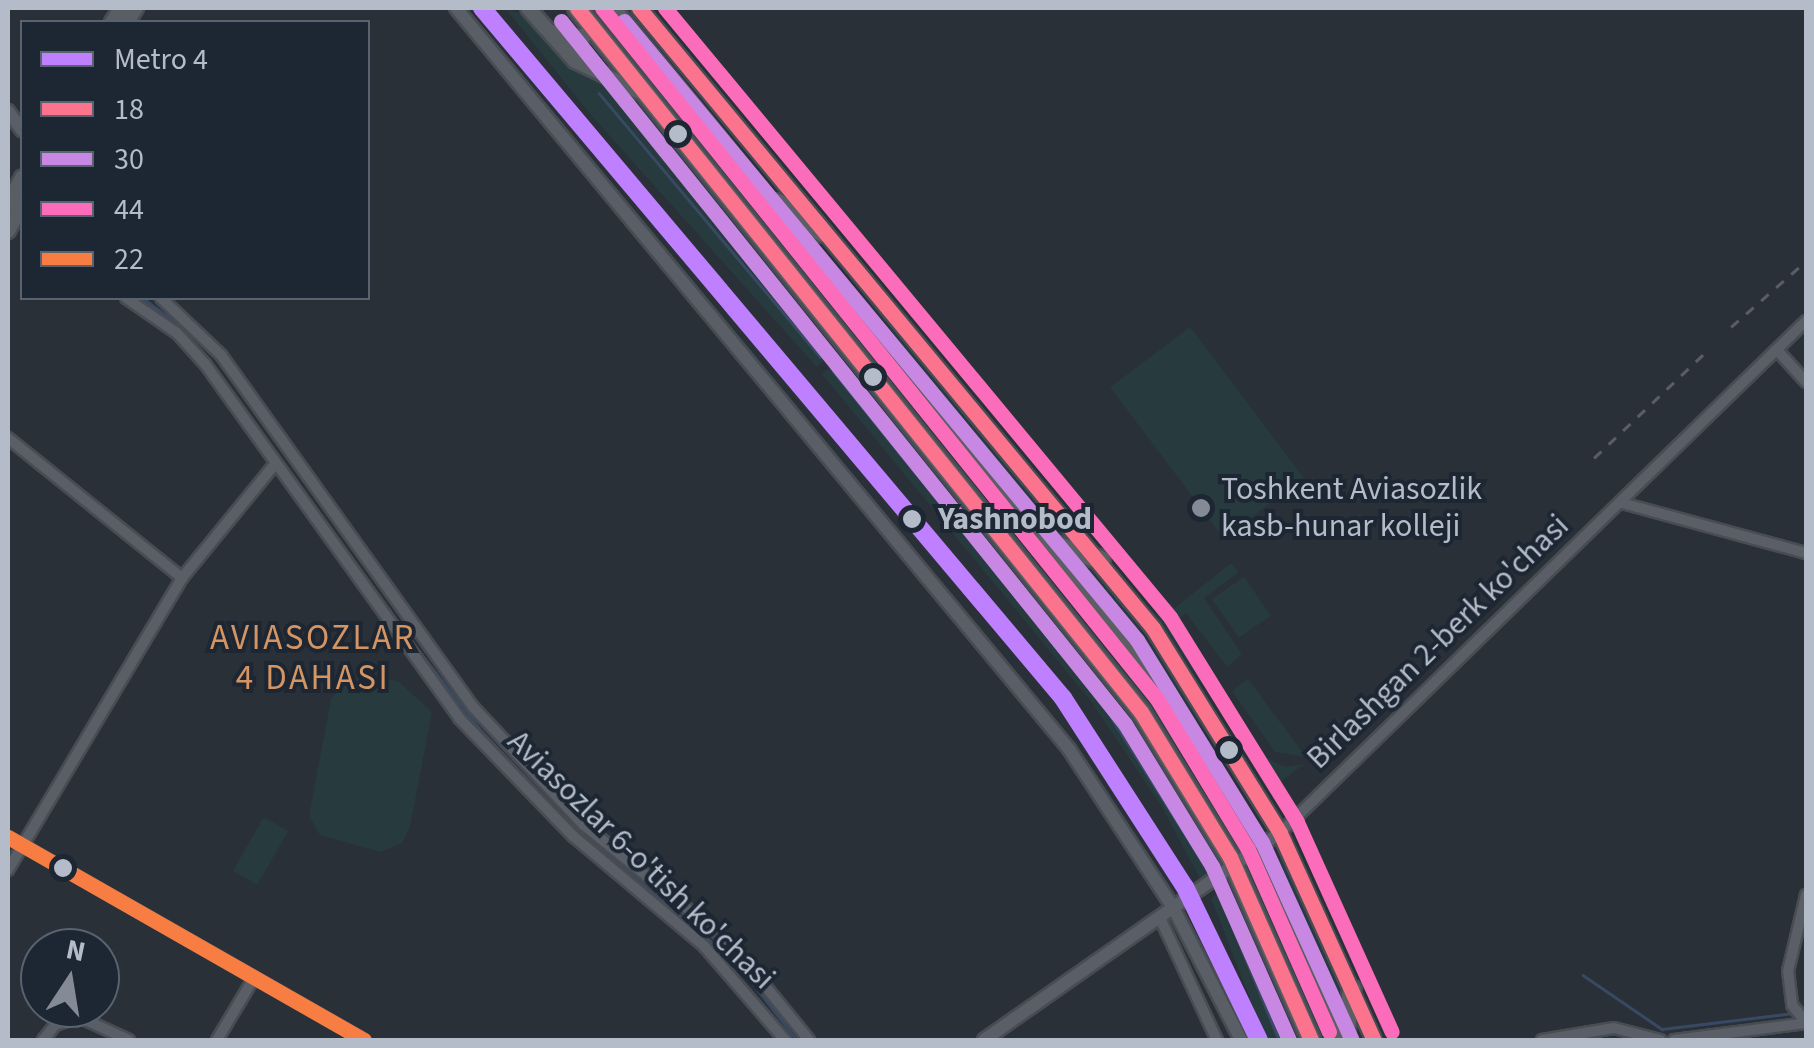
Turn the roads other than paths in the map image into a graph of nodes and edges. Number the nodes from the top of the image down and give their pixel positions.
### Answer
1 (456, 8) edge
2 (528, 8) edge
3 (577, 8) edge
4 (609, 8) edge
5 (639, 8) edge
6 (542, 26) junction
7 (595, 30) junction
8 (648, 96) junction
9 (761, 191) junction
10 (16, 206) edge
11 (12, 230) edge
12 (823, 233) junction
13 (129, 300) edge
14 (164, 300) edge
15 (1806, 322) edge
16 (1778, 352) junction
17 (1806, 382) edge
18 (944, 416) junction
19 (8, 438) edge
20 (271, 446) junction
21 (932, 446) junction
22 (274, 465) junction
23 (1622, 504) junction
24 (329, 528) junction
25 (1046, 542) junction
26 (1806, 553) edge
27 (1101, 560) junction
28 (182, 578) junction
29 (486, 736) junction
30 (1280, 833) junction
31 (8, 837) edge
32 (22, 846) junction
33 (1259, 854) junction
34 (1236, 869) junction
35 (8, 870) edge
36 (1806, 895) edge
37 (1174, 909) junction
38 (1160, 918) junction
39 (741, 969) junction
40 (254, 978) junction
41 (1352, 990) junction
42 (1804, 1021) edge
43 (44, 1040) edge
44 (129, 1040) edge
45 (217, 1040) edge
46 (364, 1040) edge
47 (786, 1040) edge
48 (808, 1040) edge
49 (984, 1040) edge
50 (1217, 1040) edge
51 (1241, 1040) edge
52 (1311, 1040) edge
53 (1343, 1040) edge
54 (1374, 1040) edge
55 (1542, 1040) edge
56 (1660, 1040) edge
57 (1674, 1040) edge

1 - 37 street
2 - 6 main road
3 - 7 highway
4 - 7 highway
4 - 9 highway
5 - 12 main road
6 - 7 main road
6 - 8 main road
7 - 8 highway
8 - 21 highway
9 - 12 highway
9 - 18 highway
10 - 11 main road
12 - 27 main road
13 - 20 street, Aviasozlar 6-o'tish ko'chasi
14 - 20 street, Aviasozlar 6-o'tish ko'chasi
15 - 16 street, Birlashgan 2-berk ko'chasi
16 - 17 street
16 - 23 street, Birlashgan 2-berk ko'chasi
18 - 21 highway
18 - 25 highway
19 - 28 street
20 - 22 street, Aviasozlar 6-o'tish ko'chasi
20 - 24 street, Aviasozlar 6-o'tish ko'chasi
21 - 34 highway
22 - 24 street, Aviasozlar 6-o'tish ko'chasi
22 - 28 street
23 - 26 street
23 - 30 street, Birlashgan 2-berk ko'chasi
24 - 29 street, Aviasozlar 6-o'tish ko'chasi
24 - 29 street, Aviasozlar 6-o'tish ko'chasi
25 - 27 highway
25 - 33 highway
27 - 30 main road
28 - 32 street
29 - 39 street, Aviasozlar 6-o'tish ko'chasi
29 - 39 street, Aviasozlar 6-o'tish ko'chasi
30 - 33 street, Birlashgan 2-berk ko'chasi
30 - 41 main road
31 - 32 street
32 - 35 street
32 - 40 street
33 - 34 street, Birlashgan 2-berk ko'chasi
33 - 53 highway
34 - 37 street, Birlashgan 2-berk ko'chasi
34 - 52 highway
36 - 42 street
37 - 38 street, Birlashgan 2-berk ko'chasi
37 - 51 street
38 - 49 street, Birlashgan 2-berk ko'chasi
38 - 50 street
39 - 47 street, Aviasozlar 6-o'tish ko'chasi
39 - 48 street, Aviasozlar 6-o'tish ko'chasi
40 - 45 street
40 - 46 street
41 - 53 highway
41 - 54 main road
42 - 57 street
43 - 44 street
55 - 56 street

